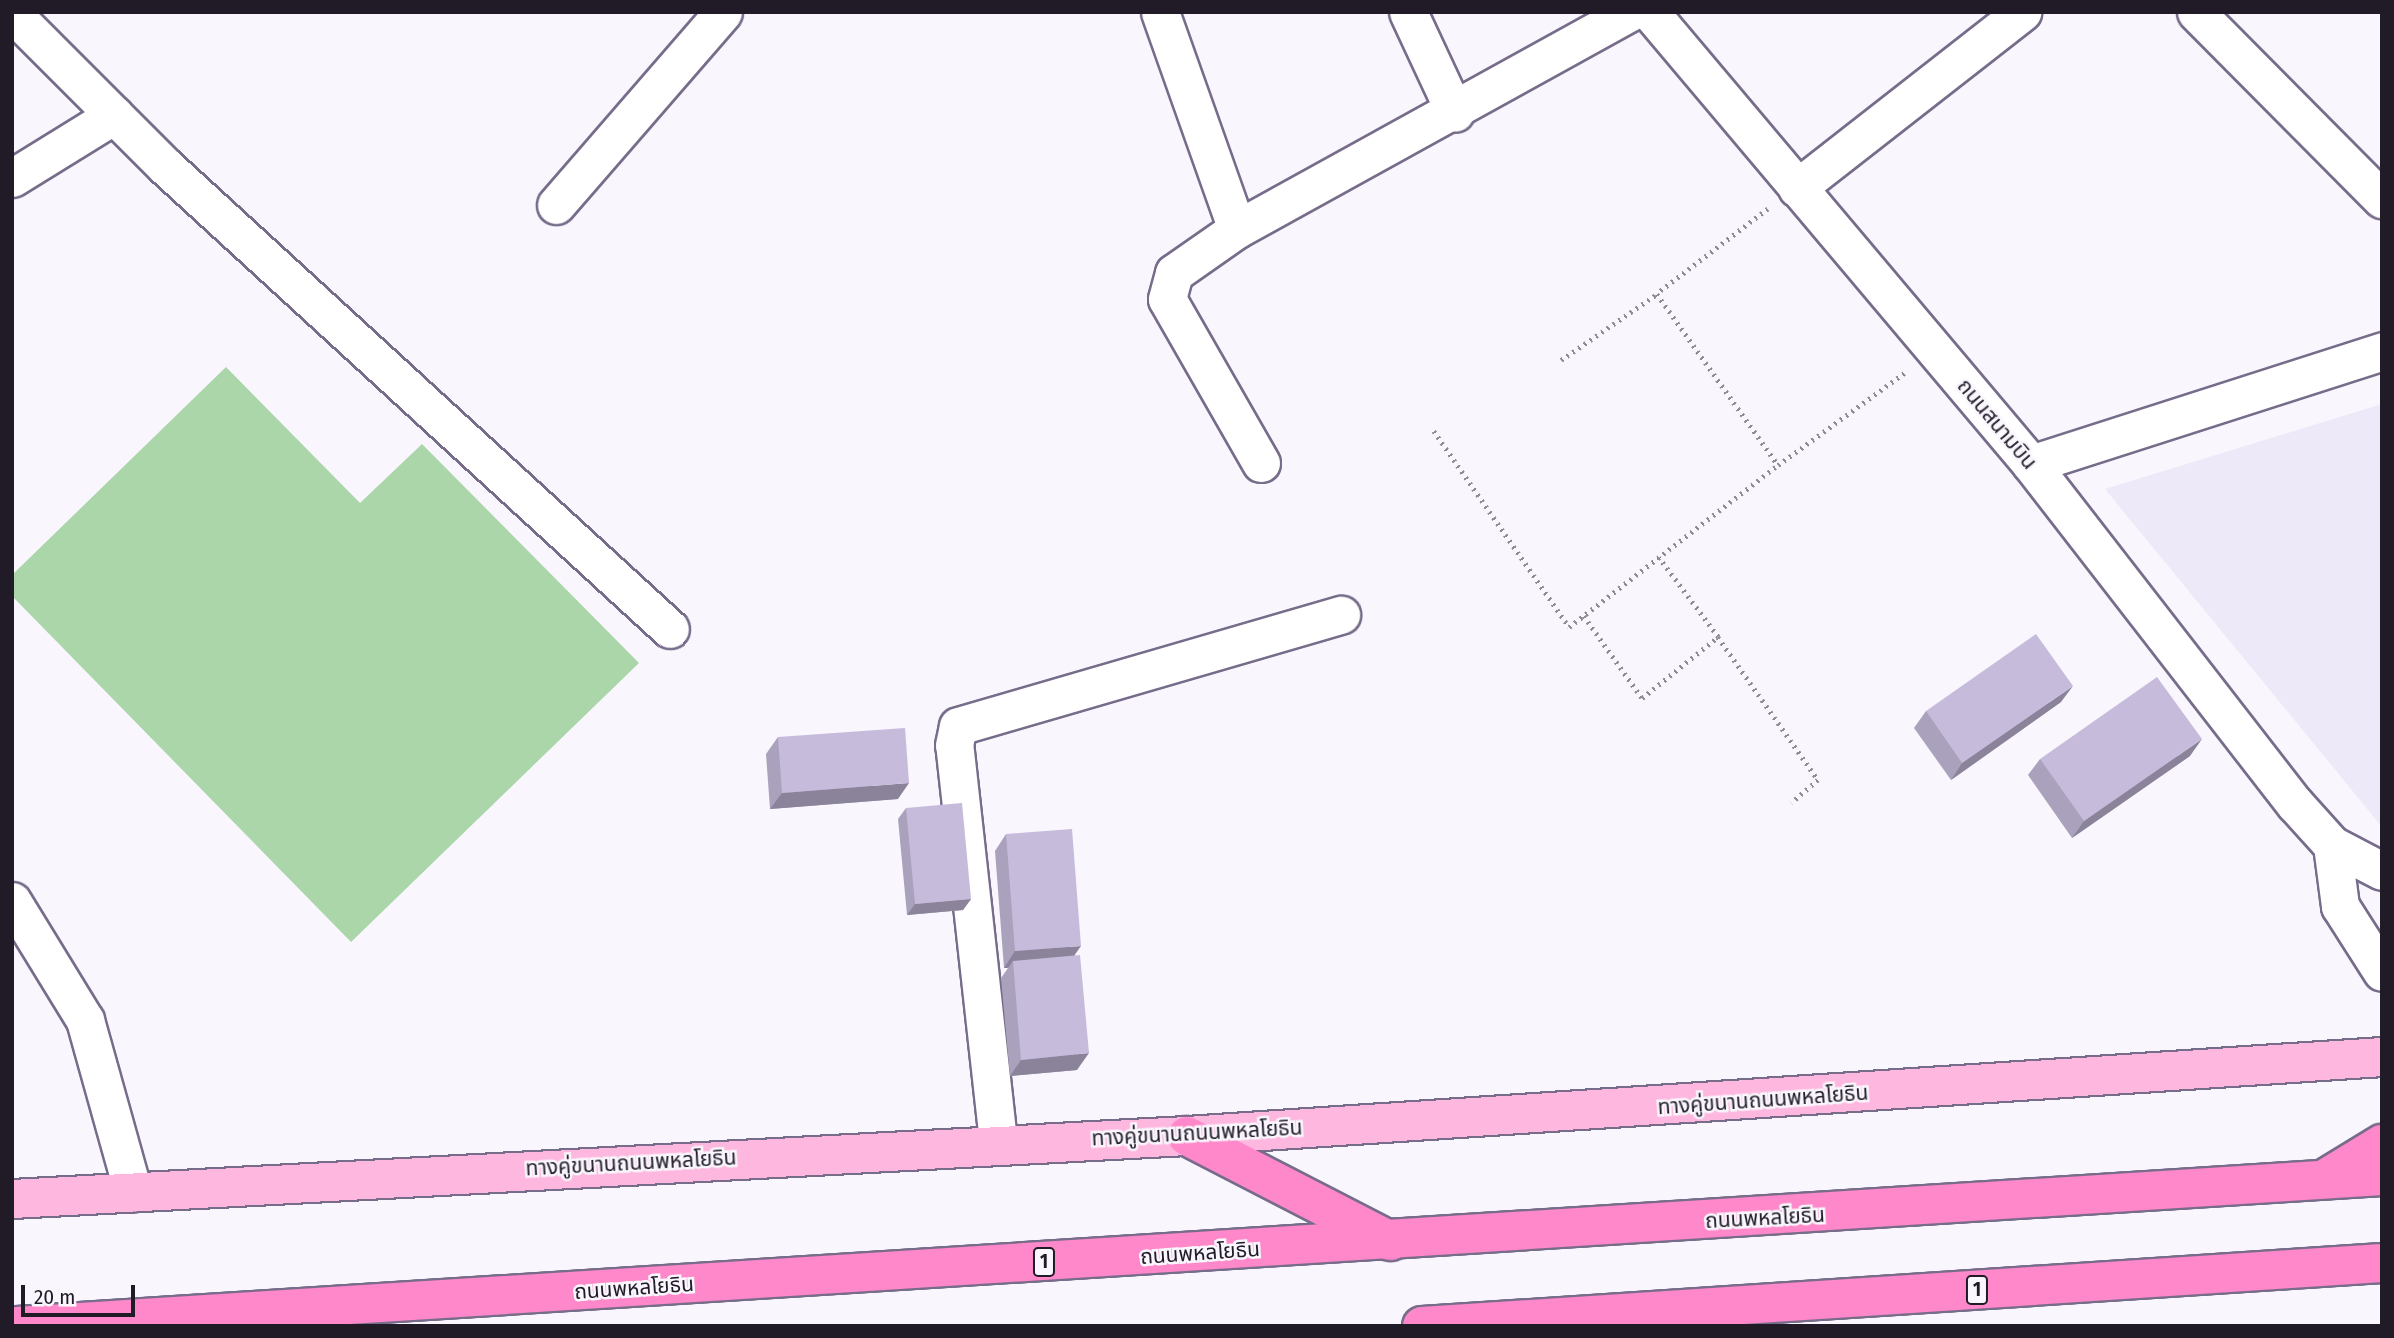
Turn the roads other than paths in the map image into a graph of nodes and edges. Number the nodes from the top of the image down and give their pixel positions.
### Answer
1 (723, 12) edge
2 (1160, 12) edge
3 (1408, 12) edge
4 (1630, 12) edge
5 (1650, 12) edge
6 (2022, 12) edge
7 (2196, 12) edge
8 (12, 13) edge
9 (1455, 113) junction
10 (114, 115) junction
11 (12, 178) edge
12 (1797, 188) junction
13 (2382, 198) edge
14 (556, 205) dead end
15 (1237, 229) junction
16 (2382, 351) edge
17 (1261, 463) dead end
18 (2031, 464) junction
19 (1340, 615) dead end
20 (670, 629) dead end
21 (2332, 845) junction
22 (2382, 871) edge
23 (12, 901) edge
24 (2382, 972) edge
25 (2382, 1056) edge
26 (1186, 1136) junction
27 (998, 1141) junction
28 (2382, 1144) edge
29 (2382, 1176) edge
30 (2321, 1180) junction
31 (133, 1192) junction
32 (12, 1199) edge
33 (1390, 1241) junction
34 (2382, 1263) edge
35 (17, 1326) edge
36 (1422, 1326) edge

1 - 14 street
2 - 15 street
3 - 9 street
4 - 9 street
5 - 12 street, ถนนสนามบิน
6 - 12 street
7 - 13 street
8 - 10 street
9 - 15 street
10 - 11 street
10 - 20 street
12 - 18 street, ถนนสนามบิน
15 - 17 street
16 - 18 street
18 - 21 street, ถนนสนามบิน
19 - 27 street
21 - 22 street, ถนนสนามบิน
21 - 24 street
23 - 31 street
25 - 26 main road, ทางคู่ขนานถนนพหลโยธิน
26 - 27 main road, ทางคู่ขนานถนนพหลโยธิน
26 - 33 highway
27 - 31 main road, ทางคู่ขนานถนนพหลโยธิน
28 - 30 highway
29 - 30 highway, ถนนพหลโยธิน / 1
30 - 33 highway, ถนนพหลโยธิน / 1
31 - 32 main road, ทางคู่ขนานถนนพหลโยธิน
33 - 35 highway, ถนนพหลโยธิน / 1
34 - 36 highway, 1

